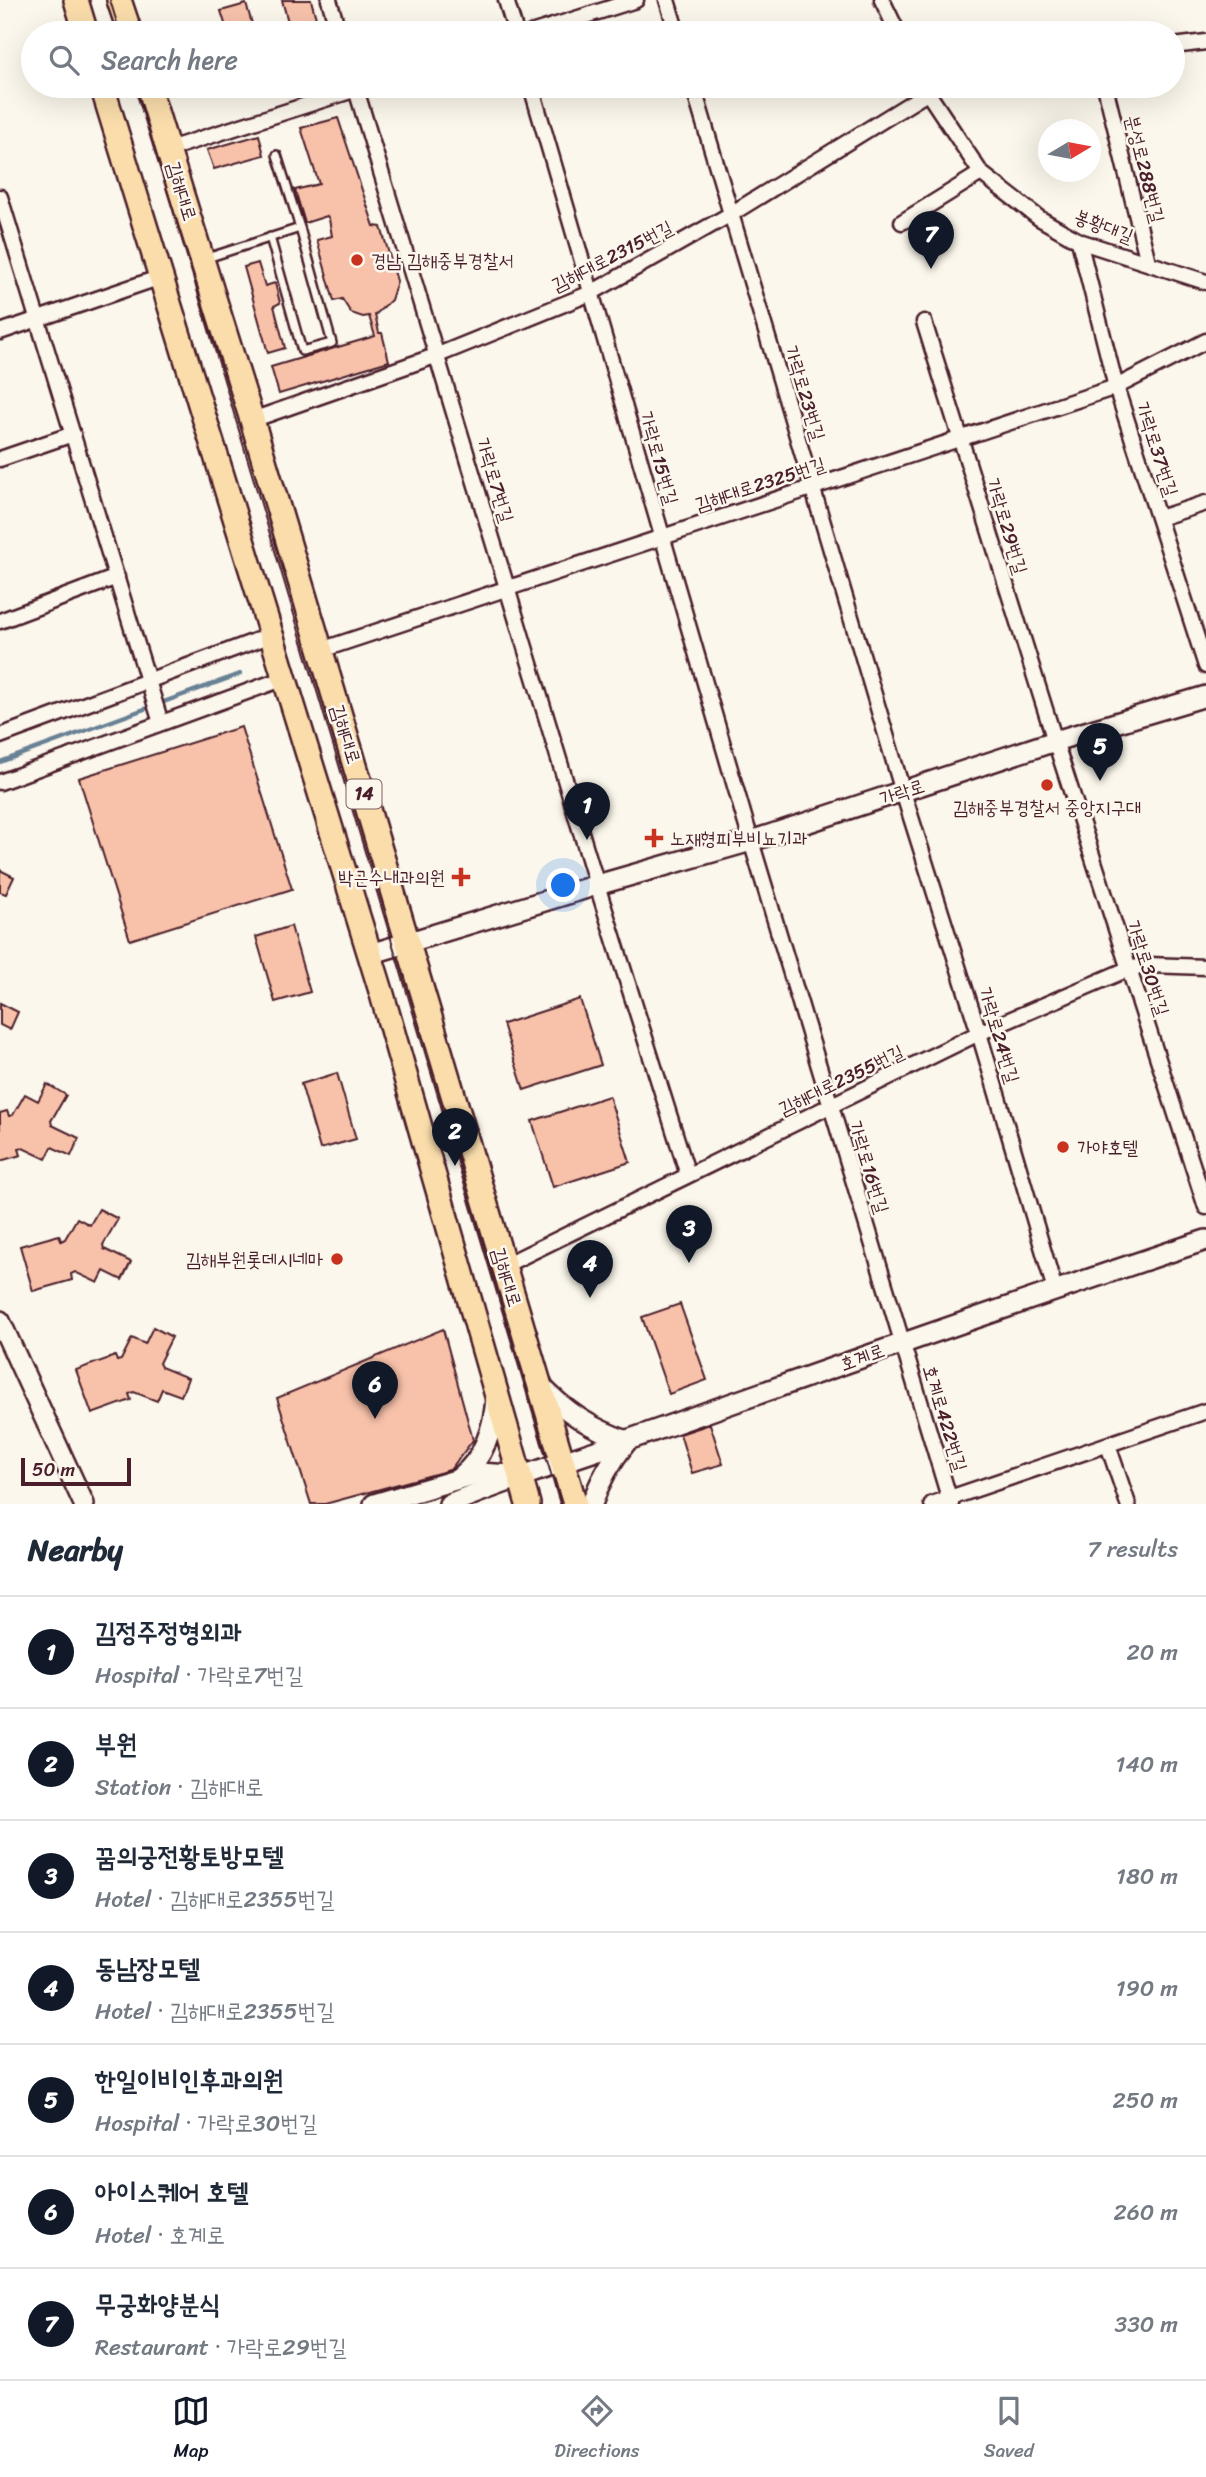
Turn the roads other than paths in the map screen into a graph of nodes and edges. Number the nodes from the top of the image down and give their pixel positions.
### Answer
1 (76, 0) edge
2 (119, 0) edge
3 (328, 0) edge
4 (506, 0) edge
5 (636, 0) edge
6 (667, 0) edge
7 (882, 0) edge
8 (82, 21) edge
9 (126, 21) edge
10 (335, 21) edge
11 (512, 21) edge
12 (569, 21) edge
13 (673, 21) edge
14 (892, 21) edge
15 (1206, 42) edge
16 (1185, 45) edge
17 (106, 98) edge
18 (152, 98) edge
19 (325, 98) edge
20 (362, 98) edge
21 (534, 98) edge
22 (697, 98) edge
23 (911, 98) edge
24 (931, 98) edge
25 (1108, 98) edge
26 (169, 149) junction
27 (277, 155) dead end
28 (981, 173) junction
29 (1, 202) edge
30 (731, 214) junction
31 (902, 222) dead end
32 (300, 228) junction
33 (270, 237) junction
34 (1079, 241) junction
35 (202, 260) junction
36 (1148, 262) junction
37 (161, 277) junction
38 (1206, 282) edge
39 (590, 293) junction
40 (37, 319) junction
41 (924, 322) dead end
42 (0, 332) edge
43 (1206, 341) edge
44 (438, 355) junction
45 (1116, 387) junction
46 (252, 420) junction
47 (73, 434) junction
48 (960, 438) junction
49 (0, 459) edge
50 (813, 487) junction
51 (1206, 503) edge
52 (1159, 518) junction
53 (662, 537) junction
54 (117, 578) junction
55 (508, 588) junction
56 (0, 621) edge
57 (271, 635) junction
58 (321, 650) junction
59 (1206, 666) edge
60 (285, 678) junction
61 (148, 681) junction
62 (1206, 696) edge
63 (157, 711) junction
64 (0, 736) edge
65 (1055, 741) junction
66 (0, 782) edge
67 (903, 792) junction
68 (751, 841) junction
69 (597, 885) junction
70 (409, 943) junction
71 (370, 954) junction
72 (1206, 967) edge
73 (1128, 969) junction
74 (979, 1033) junction
75 (830, 1107) junction
76 (688, 1175) junction
77 (1206, 1207) edge
78 (1206, 1240) edge
79 (503, 1266) junction
80 (1055, 1290) junction
81 (0, 1321) edge
82 (902, 1342) junction
83 (539, 1383) junction
84 (496, 1394) junction
85 (1206, 1411) edge
86 (627, 1441) junction
87 (1108, 1445) junction
88 (562, 1462) junction
89 (519, 1475) junction
90 (444, 1483) junction
91 (950, 1501) edge
92 (84, 1504) edge
93 (374, 1504) edge
94 (449, 1504) edge
95 (527, 1504) edge
96 (575, 1504) edge
97 (592, 1504) edge
98 (932, 1504) edge
99 (1128, 1504) edge

1 - 8 main road
2 - 9 main road
3 - 10 street
4 - 11 street
5 - 12 street
6 - 13 street
7 - 14 street
15 - 16 street
17 - 37 main road, 14
18 - 26 main road, 김해대로 / 14
19 - 26 street
20 - 44 street, 가락로7번길
21 - 39 street, 가락로15번길
22 - 30 street, 가락로23번길
23 - 30 street, 김해대로2315번길
24 - 28 street, 봉황대길
25 - 36 street, 분성로288번길
26 - 35 main road, 김해대로 / 14
27 - 32 lane
28 - 31 street
28 - 34 street, 봉황대길
29 - 40 street
30 - 39 street, 김해대로2315번길
30 - 50 street, 가락로23번길
32 - 33 lane
32 - 33 lane
33 - 35 lane
34 - 36 street, 봉황대길
34 - 45 street, 가락로37번길
35 - 46 main road, 김해대로 / 14
36 - 38 street, 봉황대길
37 - 40 street
37 - 57 main road, 14
39 - 44 street, 김해대로2315번길
39 - 53 street, 가락로15번길
40 - 42 street
40 - 47 street
41 - 48 street, 가락로29번길
43 - 45 street, 김해대로2325번길
44 - 46 street, 김해대로2315번길
44 - 55 street, 가락로7번길
45 - 48 street, 김해대로2325번길
45 - 52 street, 가락로37번길
46 - 58 main road, 김해대로 / 14
47 - 49 street
47 - 54 street
48 - 50 street, 김해대로2325번길
48 - 65 street, 가락로29번길
50 - 53 street, 김해대로2325번길
50 - 67 street, 가락로23번길
51 - 52 street
52 - 59 street, 가락로37번길
53 - 55 street, 김해대로2325번길
53 - 68 street, 가락로15번길
54 - 56 street
54 - 61 street
55 - 58 street, 김해대로2325번길
55 - 69 street, 가락로7번길
57 - 60 main road, 14
57 - 61 street
58 - 70 main road, 김해대로 / 14
60 - 63 street
60 - 71 main road, 14
61 - 63 street
61 - 64 street
62 - 65 main road, 가락로
63 - 66 street
65 - 67 main road, 가락로
65 - 73 street, 가락로30번길
67 - 68 main road, 가락로
67 - 74 street, 가락로24번길
68 - 69 main road, 가락로
68 - 75 street, 가락로16번길
69 - 70 main road, 가락로
69 - 76 street
70 - 71 main road, 가락로
70 - 79 main road, 김해대로 / 14
71 - 84 main road, 14
72 - 73 street, 김해대로2355번길
73 - 74 street, 김해대로2355번길
73 - 77 street, 가락로30번길
74 - 75 street, 김해대로2355번길
74 - 80 street, 가락로24번길
75 - 76 street, 김해대로2355번길
75 - 82 street, 가락로16번길
76 - 79 street, 김해대로2355번길
78 - 80 main road, 호계로
79 - 83 main road, 김해대로 / 14
80 - 82 main road, 호계로
81 - 92 main road
82 - 86 main road, 호계로
82 - 91 street, 호계로422번길
83 - 86 main road
83 - 88 main road, 김해대로 / 14
84 - 89 main road, 14
84 - 90 main road
85 - 87 street
86 - 88 main road, 호계로
86 - 97 main road
87 - 91 street
87 - 99 street
88 - 89 main road, 호계로
88 - 96 main road, 김해대로 / 14
89 - 90 main road, 호계로
89 - 94 main road, 호계로
89 - 95 main road, 14
90 - 93 main road, 호계로
91 - 98 street

